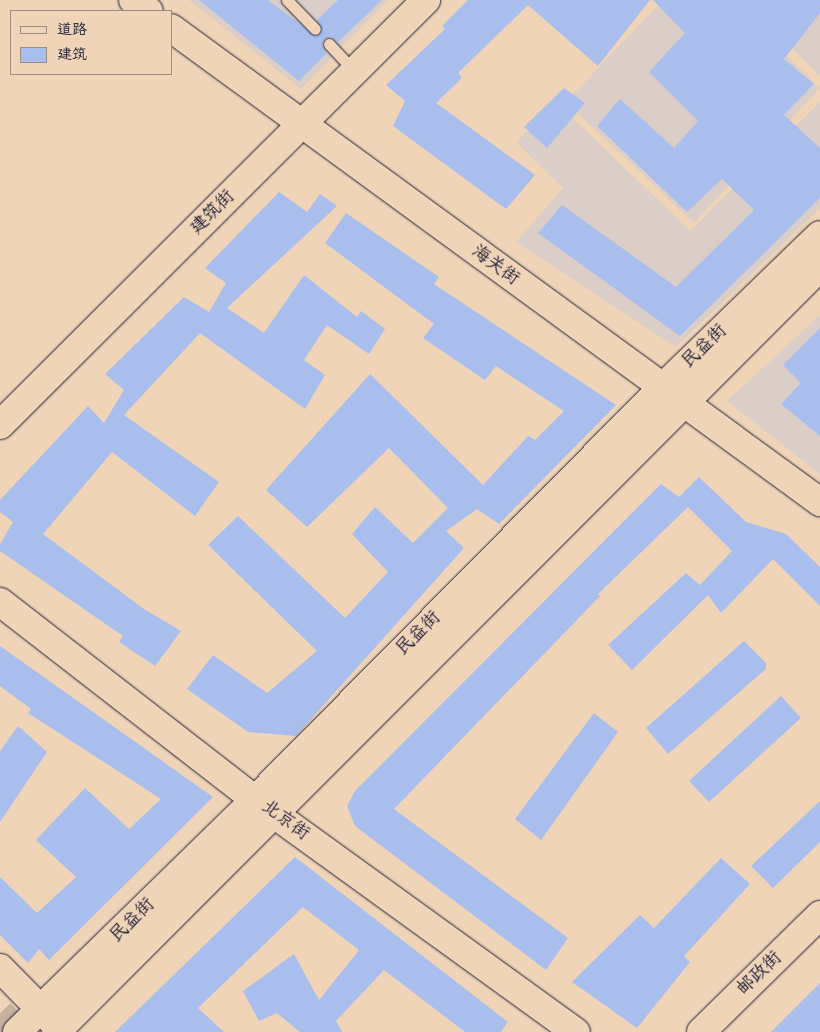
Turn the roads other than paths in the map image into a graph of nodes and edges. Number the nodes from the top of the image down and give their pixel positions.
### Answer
1 (134, 0) edge
2 (287, 0) edge
3 (426, 0) edge
4 (148, 10) edge
5 (172, 29) edge
6 (315, 29) dead end
7 (329, 44) dead end
8 (354, 71) junction
9 (302, 124) junction
10 (820, 235) edge
11 (820, 267) edge
12 (672, 396) junction
13 (0, 425) edge
14 (820, 502) edge
15 (0, 602) edge
16 (265, 807) junction
17 (820, 915) edge
18 (0, 968) edge
19 (55, 1026) edge
20 (17, 1032) edge
21 (576, 1032) edge
22 (701, 1032) edge

1 - 4 main road
2 - 6 lane
3 - 8 main road, 建筑街
5 - 9 main road, 海关街
7 - 8 lane
8 - 9 main road, 建筑街
9 - 12 main road, 海关街
9 - 13 main road, 建筑街
10 - 12 main road, 民益街
11 - 12 main road, 民益街
12 - 14 main road, 海关街
12 - 16 main road, 民益街
15 - 16 main road, 北京街
16 - 19 main road, 民益街
16 - 21 main road, 北京街
17 - 22 main road, 邮政街
18 - 19 main road
19 - 20 main road, 民益街

